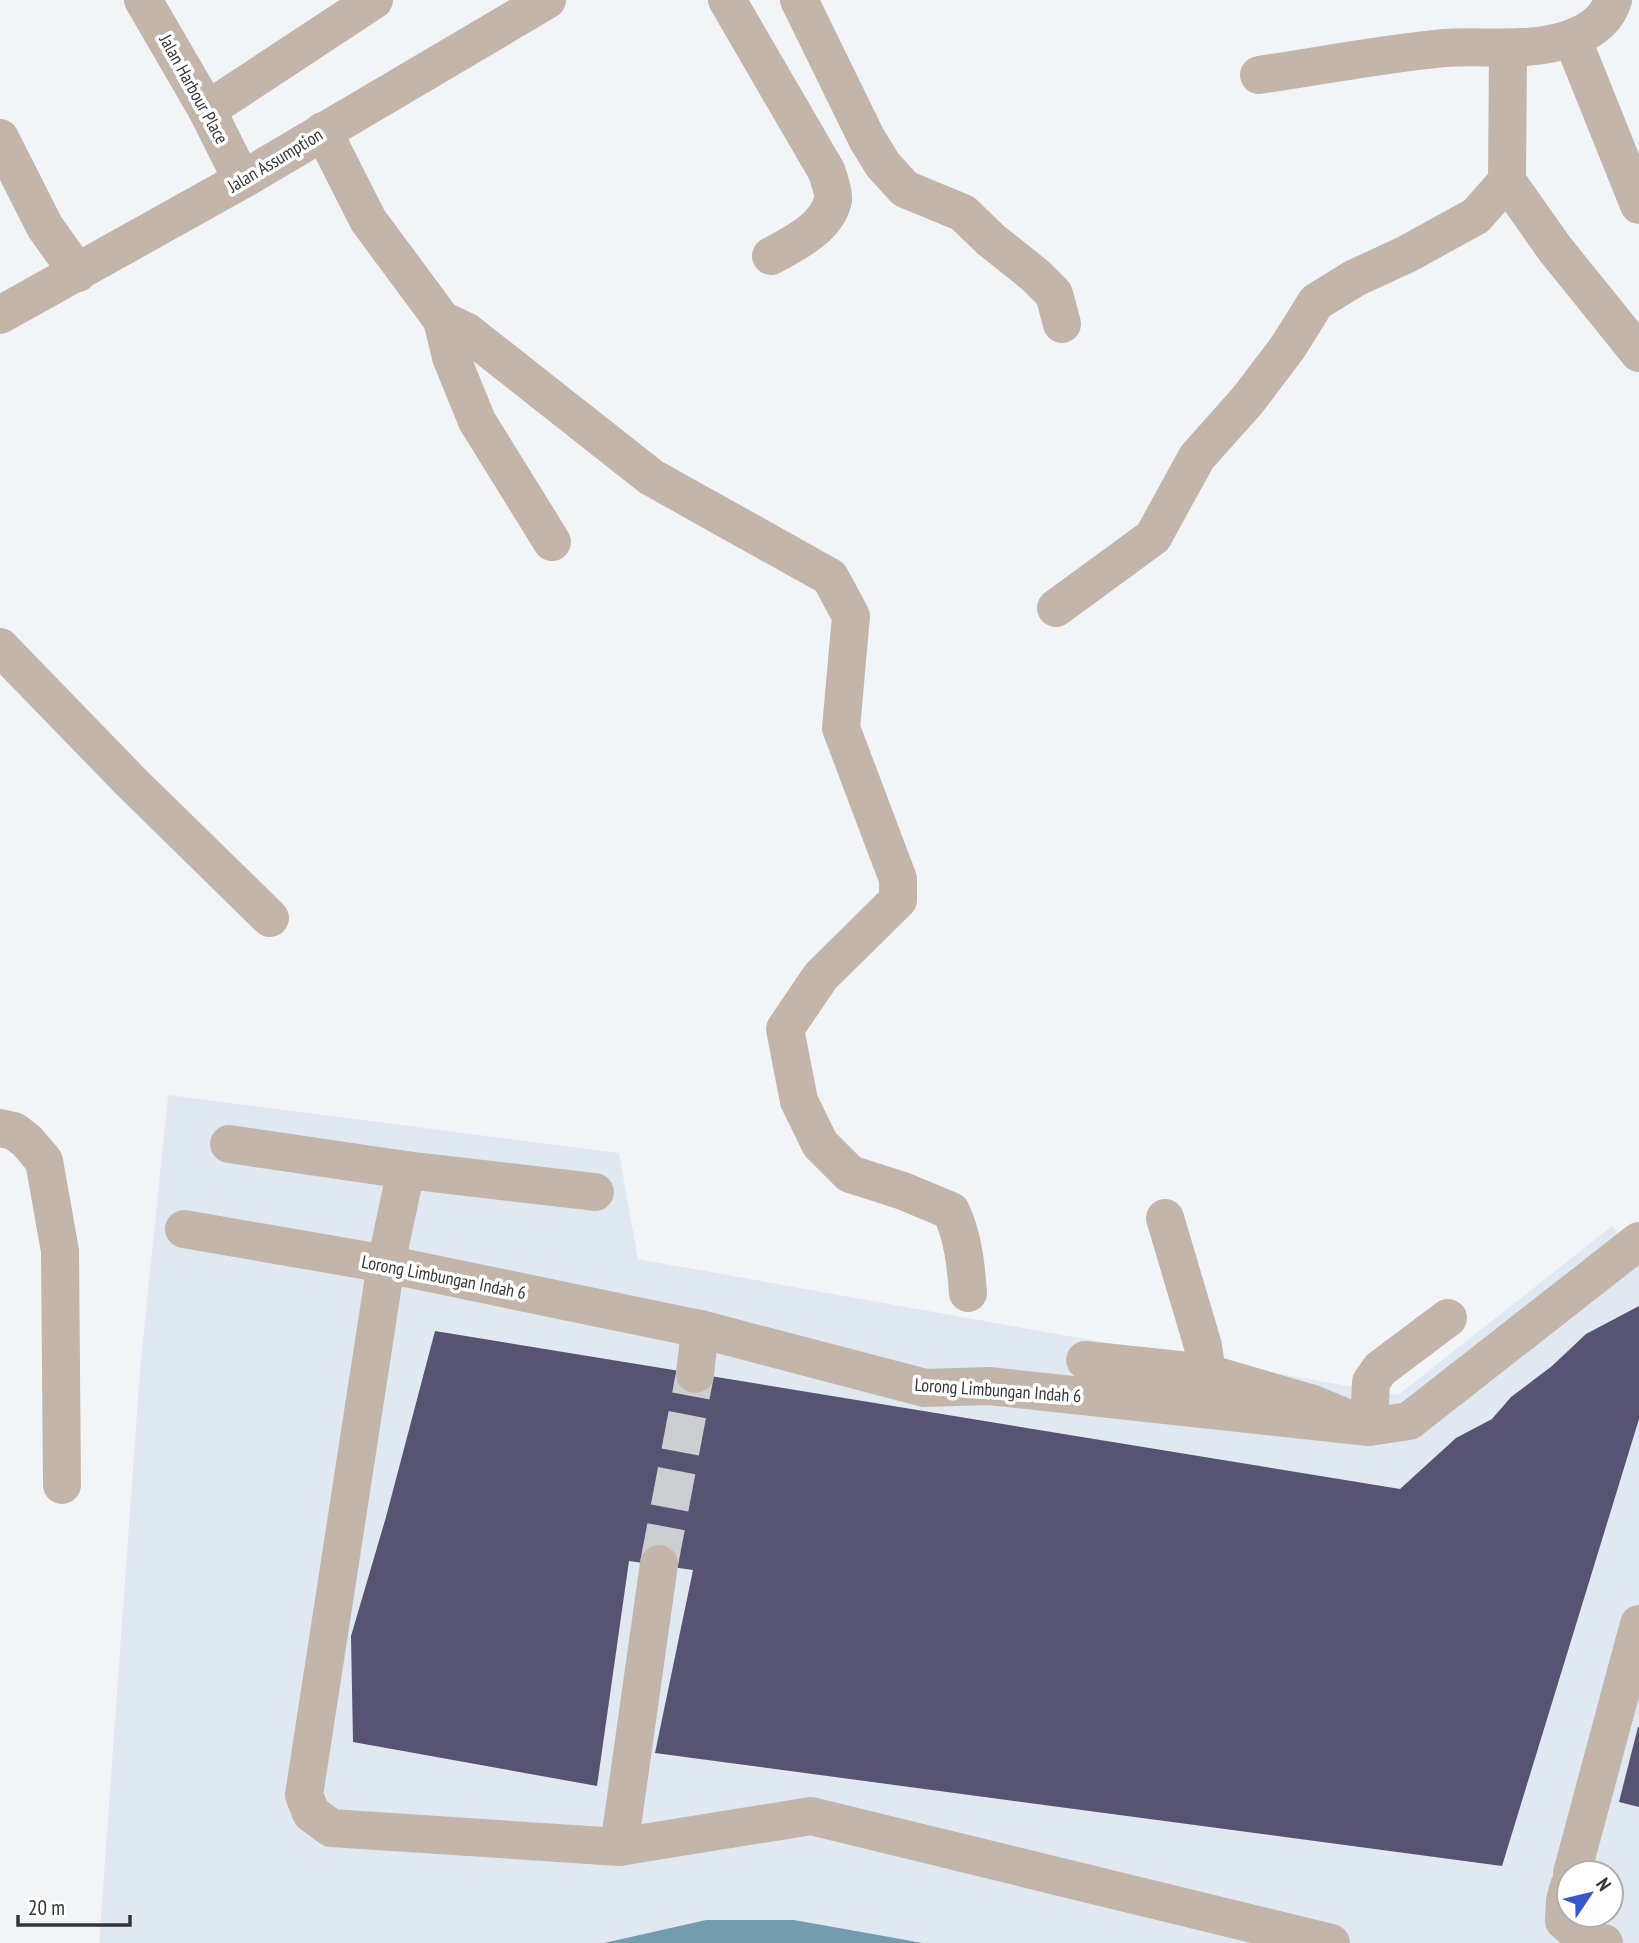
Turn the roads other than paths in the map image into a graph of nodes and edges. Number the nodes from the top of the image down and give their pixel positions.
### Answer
1 (143, 0) edge
2 (374, 0) edge
3 (547, 0) edge
4 (727, 0) edge
5 (799, 0) edge
6 (1613, 0) edge
7 (1572, 38) junction
8 (1508, 48) junction
9 (1259, 75) dead end
10 (207, 110) junction
11 (323, 131) junction
12 (0, 138) edge
13 (242, 180) junction
14 (1507, 181) junction
15 (1639, 205) edge
16 (771, 256) dead end
17 (78, 274) junction
18 (0, 315) edge
19 (442, 320) junction
20 (1062, 324) dead end
21 (1639, 353) edge
22 (552, 542) dead end
23 (1056, 608) dead end
24 (0, 647) edge
25 (270, 918) dead end
26 (0, 1128) edge
27 (229, 1144) dead end
28 (406, 1170) junction
29 (595, 1192) dead end
30 (1165, 1218) dead end
31 (184, 1229) dead end
32 (1639, 1241) edge
33 (386, 1264) junction
34 (968, 1293) dead end
35 (1448, 1318) dead end
36 (699, 1329) junction
37 (1085, 1360) dead end
38 (1207, 1373) junction
39 (695, 1374) tunnel mouth
40 (1369, 1427) junction
41 (62, 1485) dead end
42 (659, 1564) tunnel mouth
43 (1639, 1624) edge
44 (620, 1847) junction
45 (1576, 1859) edge
46 (1573, 1929) edge
47 (1331, 1943) edge
48 (1604, 1943) edge

1 - 10 street, Jalan Harbour Place
2 - 10 street
3 - 11 street, Jalan Assumption
4 - 16 street
5 - 20 street
6 - 7 street
7 - 8 street
7 - 15 street
8 - 9 street
8 - 14 street
10 - 13 street, Jalan Harbour Place
11 - 13 street, Jalan Assumption
11 - 19 street
12 - 17 street
13 - 17 street, Jalan Assumption
14 - 21 street
14 - 23 street
17 - 18 street, Jalan Assumption
19 - 22 street
19 - 34 street
24 - 25 street
26 - 41 street
27 - 28 street
28 - 29 street
28 - 33 street
30 - 38 street
31 - 33 street, Lorong Limbungan Indah 6
32 - 40 street, Lorong Limbungan Indah 6
33 - 36 street, Lorong Limbungan Indah 6
33 - 44 street
35 - 40 street
36 - 39 street
36 - 40 street, Lorong Limbungan Indah 6
37 - 38 street
38 - 40 street
42 - 44 street
43 - 45 street
44 - 47 street
46 - 48 street

